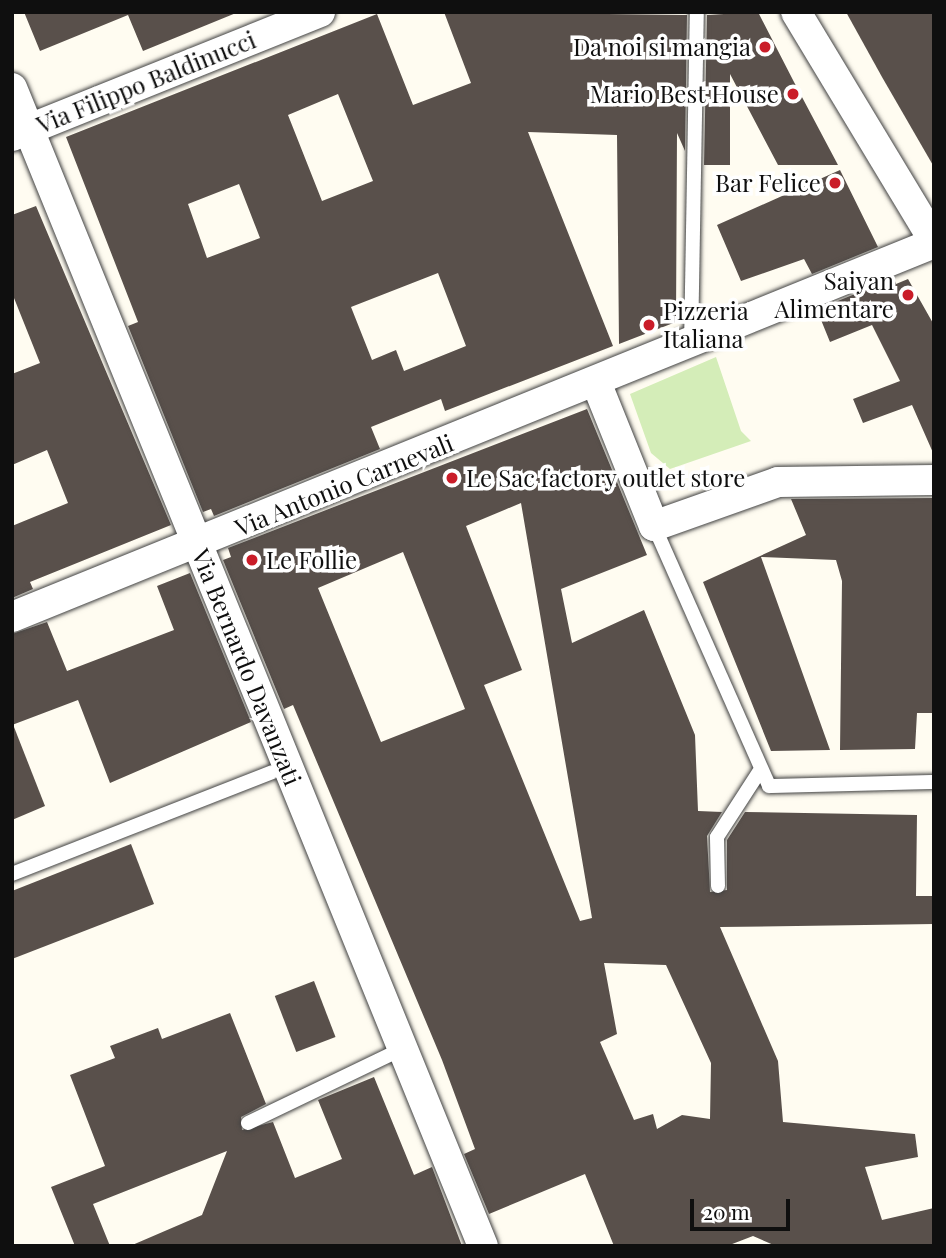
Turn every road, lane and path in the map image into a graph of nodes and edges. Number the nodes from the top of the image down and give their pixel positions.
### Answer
1 (320, 12) edge
2 (697, 12) edge
3 (796, 12) edge
4 (12, 88) edge
5 (20, 133) edge
6 (934, 242) edge
7 (691, 346) junction
8 (596, 382) junction
9 (934, 480) edge
10 (654, 526) junction
11 (195, 543) junction
12 (12, 617) edge
13 (272, 772) dead end
14 (759, 772) junction
15 (934, 782) edge
16 (12, 874) edge
17 (718, 886) dead end
18 (404, 1048) junction
19 (248, 1123) dead end
20 (483, 1246) edge

1 - 5 street, Via Filippo Baldinucci
2 - 7 lane
3 - 6 street
4 - 5 street, Via Bernardo Davanzati
5 - 11 street, Via Bernardo Davanzati
6 - 7 street, Via Antonio Carnevali
7 - 8 street, Via Antonio Carnevali
8 - 10 street
8 - 11 street, Via Antonio Carnevali
9 - 10 street
10 - 14 lane
11 - 12 street, Via Antonio Carnevali
11 - 18 street, Via Bernardo Davanzati
13 - 16 lane
14 - 15 lane
14 - 17 lane
18 - 19 lane
18 - 20 street, Via Bernardo Davanzati

